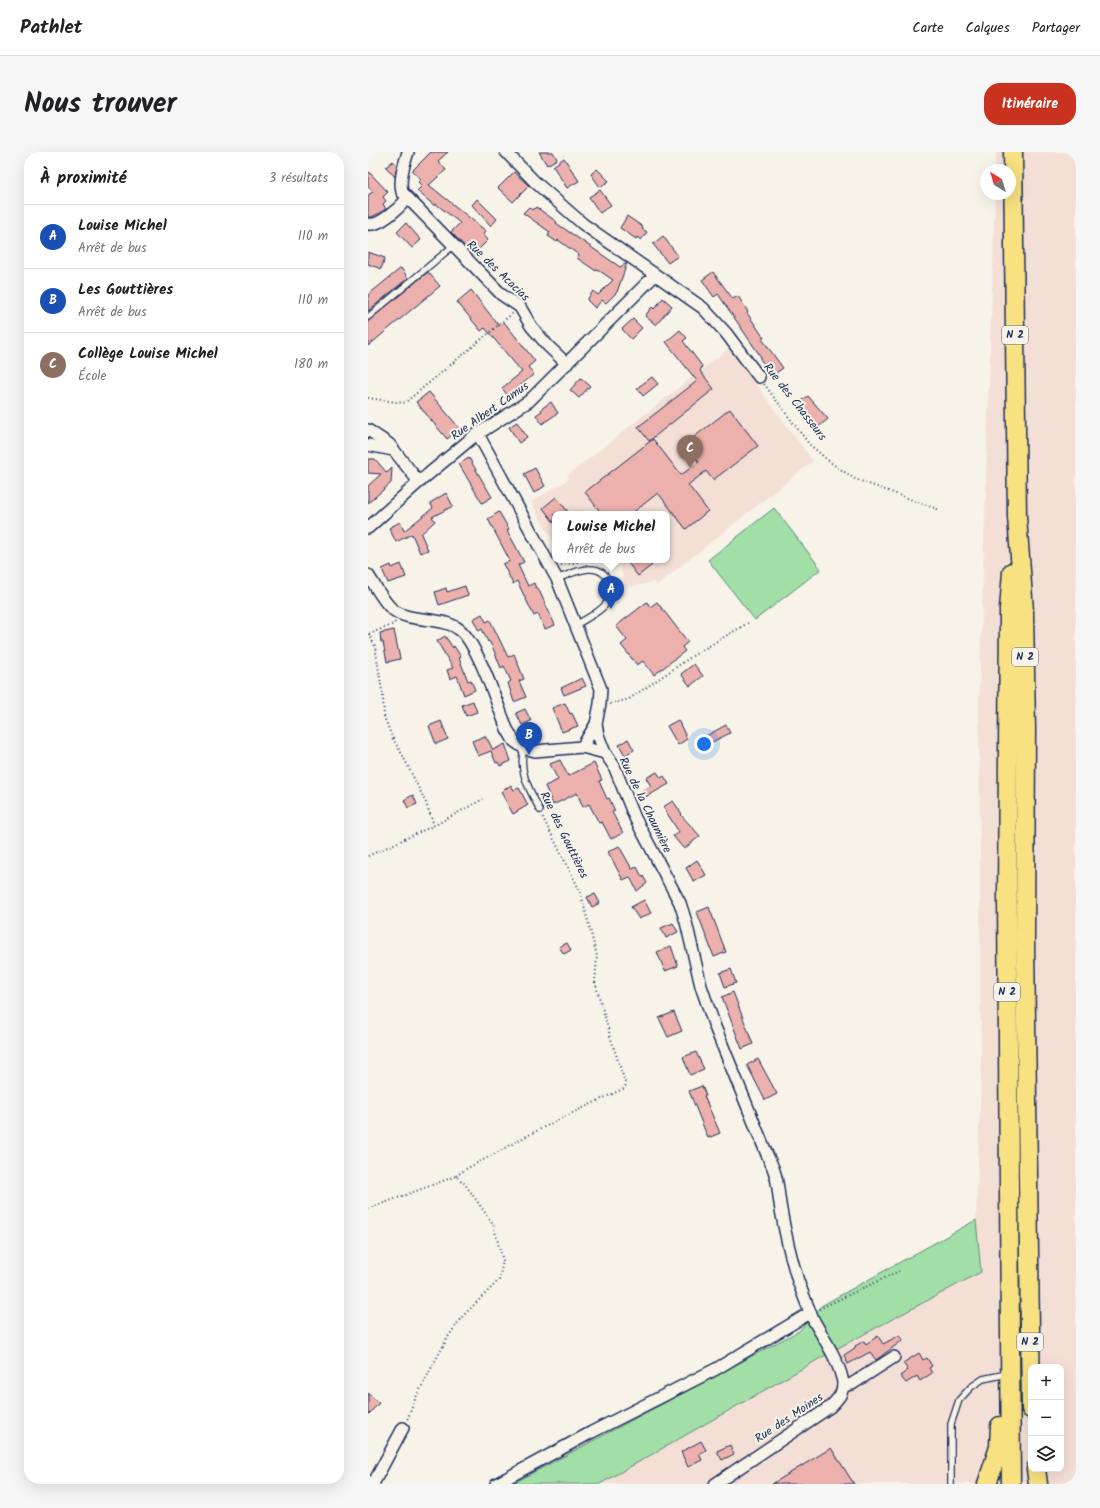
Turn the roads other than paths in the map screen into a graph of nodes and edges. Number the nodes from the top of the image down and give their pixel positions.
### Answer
1 (408, 152) edge
2 (506, 152) edge
3 (1013, 152) edge
4 (407, 198) junction
5 (368, 224) edge
6 (453, 246) junction
7 (655, 275) junction
8 (368, 317) edge
9 (567, 364) junction
10 (759, 377) road end
11 (368, 430) edge
12 (478, 434) junction
13 (368, 445) edge
14 (393, 450) junction
15 (419, 482) junction
16 (1017, 517) junction
17 (368, 528) edge
18 (368, 575) edge
19 (557, 579) junction
20 (576, 625) junction
21 (596, 724) junction
22 (582, 747) junction
23 (524, 748) junction
24 (605, 753) junction
25 (540, 810) road end
26 (812, 1317) junction
27 (894, 1357) dead end
28 (1006, 1371) junction
29 (843, 1386) junction
30 (1031, 1400) edge
31 (403, 1428) road end
32 (1032, 1472) edge
33 (1036, 1472) edge
34 (373, 1484) edge
35 (496, 1484) edge
36 (715, 1484) edge
37 (952, 1484) edge
38 (987, 1484) edge
39 (1011, 1484) edge
40 (1032, 1484) edge
41 (1038, 1484) edge

1 - 4 street
2 - 7 street, Rue des Chasseurs
3 - 16 highway, N 2
4 - 5 street
4 - 6 street, Rue des Acacias
6 - 8 lane
6 - 9 street, Rue des Acacias
7 - 9 street, Rue Albert Camus
7 - 10 street, Rue des Chasseurs
9 - 12 street, Rue Albert Camus
11 - 14 street
12 - 15 street, Rue Albert Camus
12 - 19 street
13 - 14 street
14 - 15 street
15 - 17 street, Rue Albert Camus
16 - 28 highway, N 2
16 - 30 highway, N 2
18 - 23 street
19 - 20 street
19 - 20 lane
20 - 21 street
21 - 22 street
21 - 24 street
22 - 23 street, Rue de la Chaumière
22 - 24 street, Rue de la Chaumière
23 - 25 lane, Rue des Gouttières
24 - 26 street, Rue de la Chaumière
26 - 29 street, Rue de la Chaumière
26 - 35 street
27 - 29 street
28 - 37 lane
28 - 38 highway
28 - 39 highway, N 2
29 - 36 street, Rue des Moines
31 - 34 street
32 - 40 highway
33 - 41 highway

